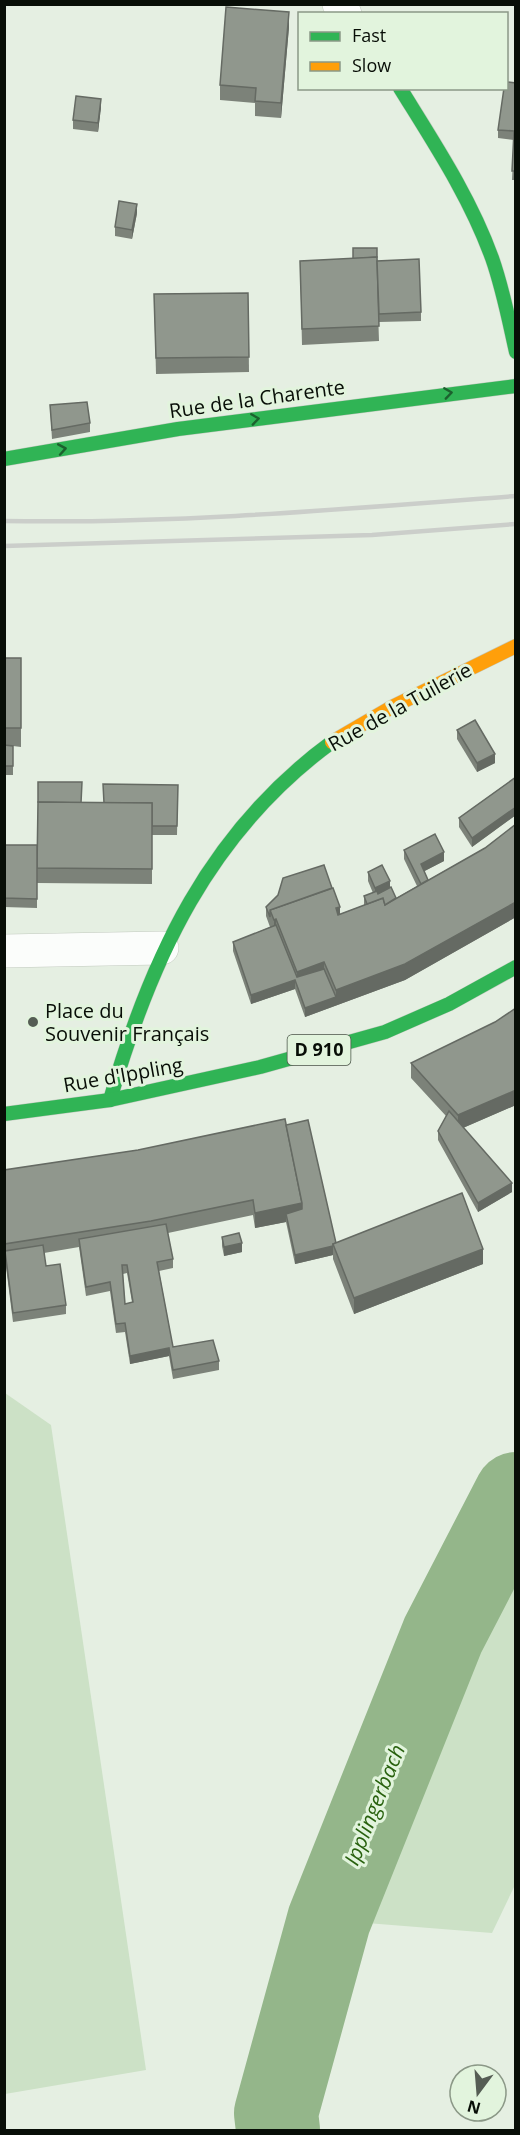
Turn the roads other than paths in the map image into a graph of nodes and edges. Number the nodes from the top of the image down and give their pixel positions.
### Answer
1 (401, 90) edge
2 (516, 352) edge
3 (516, 386) edge
4 (4, 459) edge
5 (516, 646) edge
6 (162, 948) junction
7 (4, 951) edge
8 (516, 967) edge
9 (110, 1100) junction
10 (4, 1113) edge

1 - 2 street
4 -> 3 street, Rue de la Charente
5 - 6 street, Rue de la Tuilerie
6 - 7 street
6 - 9 street, Rue de la Tuilerie
8 - 9 street, Rue d'Ippling / D 910
9 - 10 street, Rue d'Ippling / D 910

